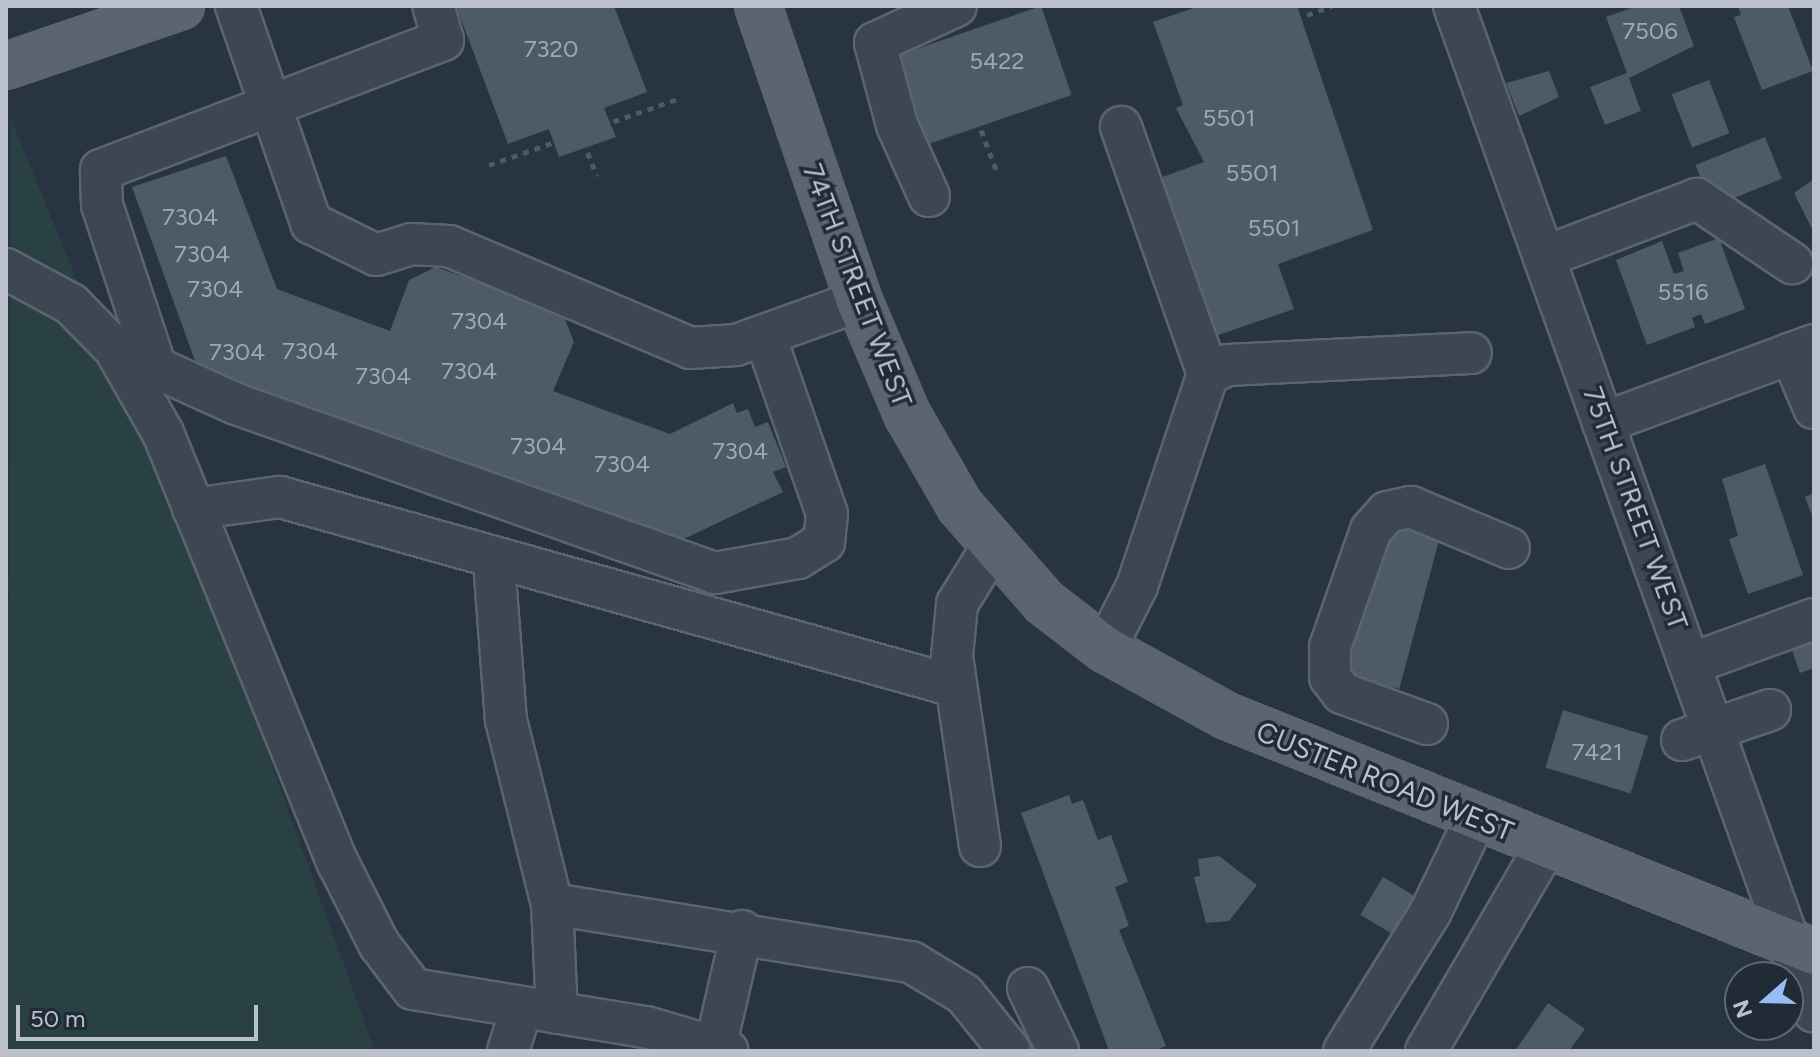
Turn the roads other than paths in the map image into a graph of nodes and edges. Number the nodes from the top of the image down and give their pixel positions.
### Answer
1 (181, 6) edge
2 (236, 6) edge
3 (433, 6) edge
4 (956, 6) edge
5 (1454, 6) edge
6 (761, 7) edge
7 (6, 66) edge
8 (270, 104) junction
9 (1121, 127) dead end
10 (929, 196) dead end
11 (1544, 257) junction
12 (1792, 263) dead end
13 (6, 269) edge
14 (859, 301) junction
15 (765, 336) junction
16 (115, 349) junction
17 (1802, 349) edge
18 (1471, 353) dead end
19 (156, 368) junction
20 (1208, 374) junction
21 (1814, 408) edge
22 (1603, 423) junction
23 (193, 509) junction
24 (992, 547) junction
25 (1509, 548) dead end
26 (494, 562) junction
27 (1814, 619) edge
28 (1105, 649) junction
29 (1693, 663) junction
30 (954, 686) junction
31 (1770, 710) dead end
32 (1427, 724) dead end
33 (1699, 736) junction
34 (1475, 820) junction
35 (980, 846) dead end
36 (1546, 846) junction
37 (552, 904) junction
38 (742, 931) junction
39 (1800, 945) edge
40 (1028, 988) dead end
41 (540, 1010) junction
42 (1814, 1012) edge
43 (722, 1048) edge
44 (508, 1051) edge
45 (1010, 1051) edge
46 (1058, 1051) edge
47 (1344, 1051) edge
48 (1426, 1051) edge

1 - 7 main road
2 - 8 street
3 - 8 street
4 - 10 street
5 - 11 street, 75TH STREET WEST
6 - 14 main road, 74TH STREET WEST
8 - 15 street
8 - 19 street
9 - 20 street
11 - 12 street
11 - 22 street, 75TH STREET WEST
13 - 16 street
14 - 15 street
14 - 24 main road, 74TH STREET WEST
15 - 19 street
16 - 19 street
16 - 23 street
17 - 21 street
17 - 22 street
18 - 20 street
20 - 28 street
22 - 29 street, 75TH STREET WEST
23 - 26 street
23 - 41 street
24 - 28 main road, CUSTER ROAD WEST
24 - 30 street
25 - 32 street
26 - 30 street
26 - 37 street
27 - 29 street
28 - 34 main road, CUSTER ROAD WEST
29 - 33 street, 75TH STREET WEST
30 - 35 street
31 - 33 street
33 - 39 street, 75TH STREET WEST
34 - 36 main road, CUSTER ROAD WEST
34 - 47 street
36 - 39 main road, CUSTER ROAD WEST
36 - 48 street
37 - 38 street
37 - 41 street
38 - 43 street
38 - 45 street
39 - 42 street, 75TH STREET WEST
40 - 46 street
41 - 43 street
41 - 44 street

